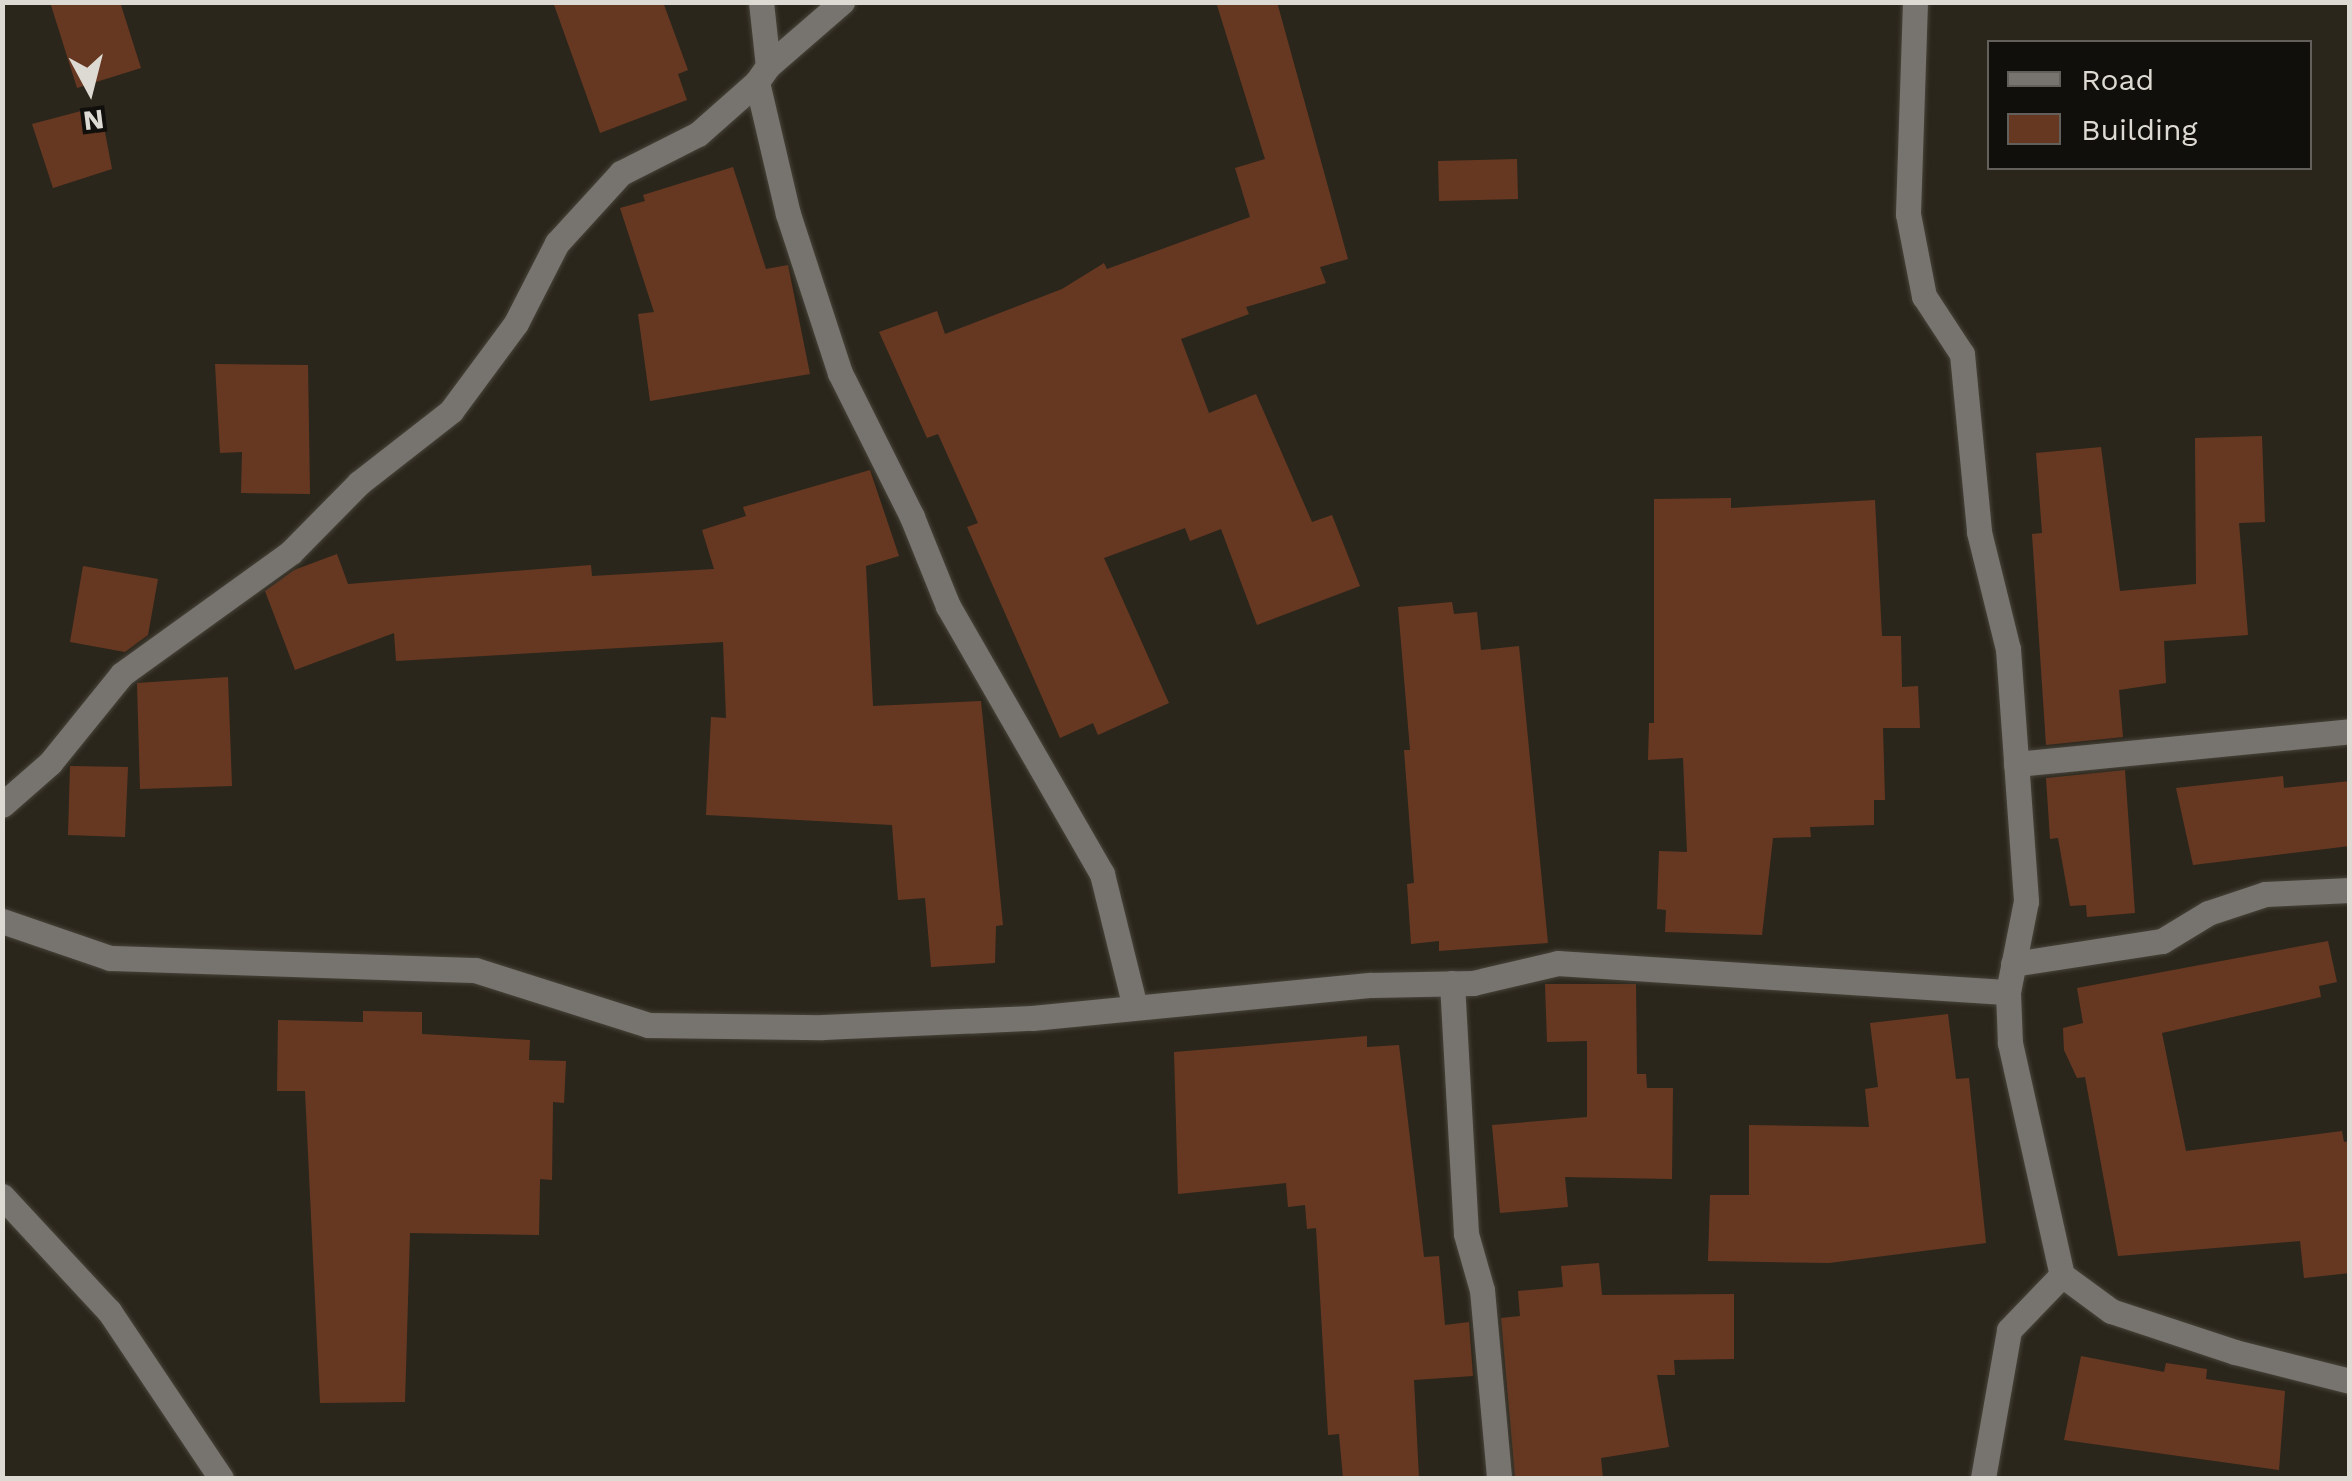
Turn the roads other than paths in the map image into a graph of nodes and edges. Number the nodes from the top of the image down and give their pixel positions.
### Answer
1 (761, 2) edge
2 (842, 2) edge
3 (1915, 2) edge
4 (762, 74) junction
5 (2350, 731) edge
6 (2016, 764) junction
7 (2, 805) edge
8 (2350, 890) edge
9 (2, 921) edge
10 (2014, 964) junction
11 (1452, 983) junction
12 (2008, 992) junction
13 (1135, 1007) junction
14 (2, 1196) edge
15 (2062, 1275) junction
16 (2350, 1381) edge
17 (220, 1478) edge
18 (1499, 1478) edge
19 (1982, 1478) edge

1 - 4 street
2 - 4 street
3 - 6 street
4 - 7 street
4 - 13 street
5 - 6 street
6 - 10 street
8 - 10 street
9 - 13 street
10 - 12 street
11 - 12 street
11 - 13 street
11 - 18 street
12 - 15 street
14 - 17 street
15 - 16 street
15 - 19 street

